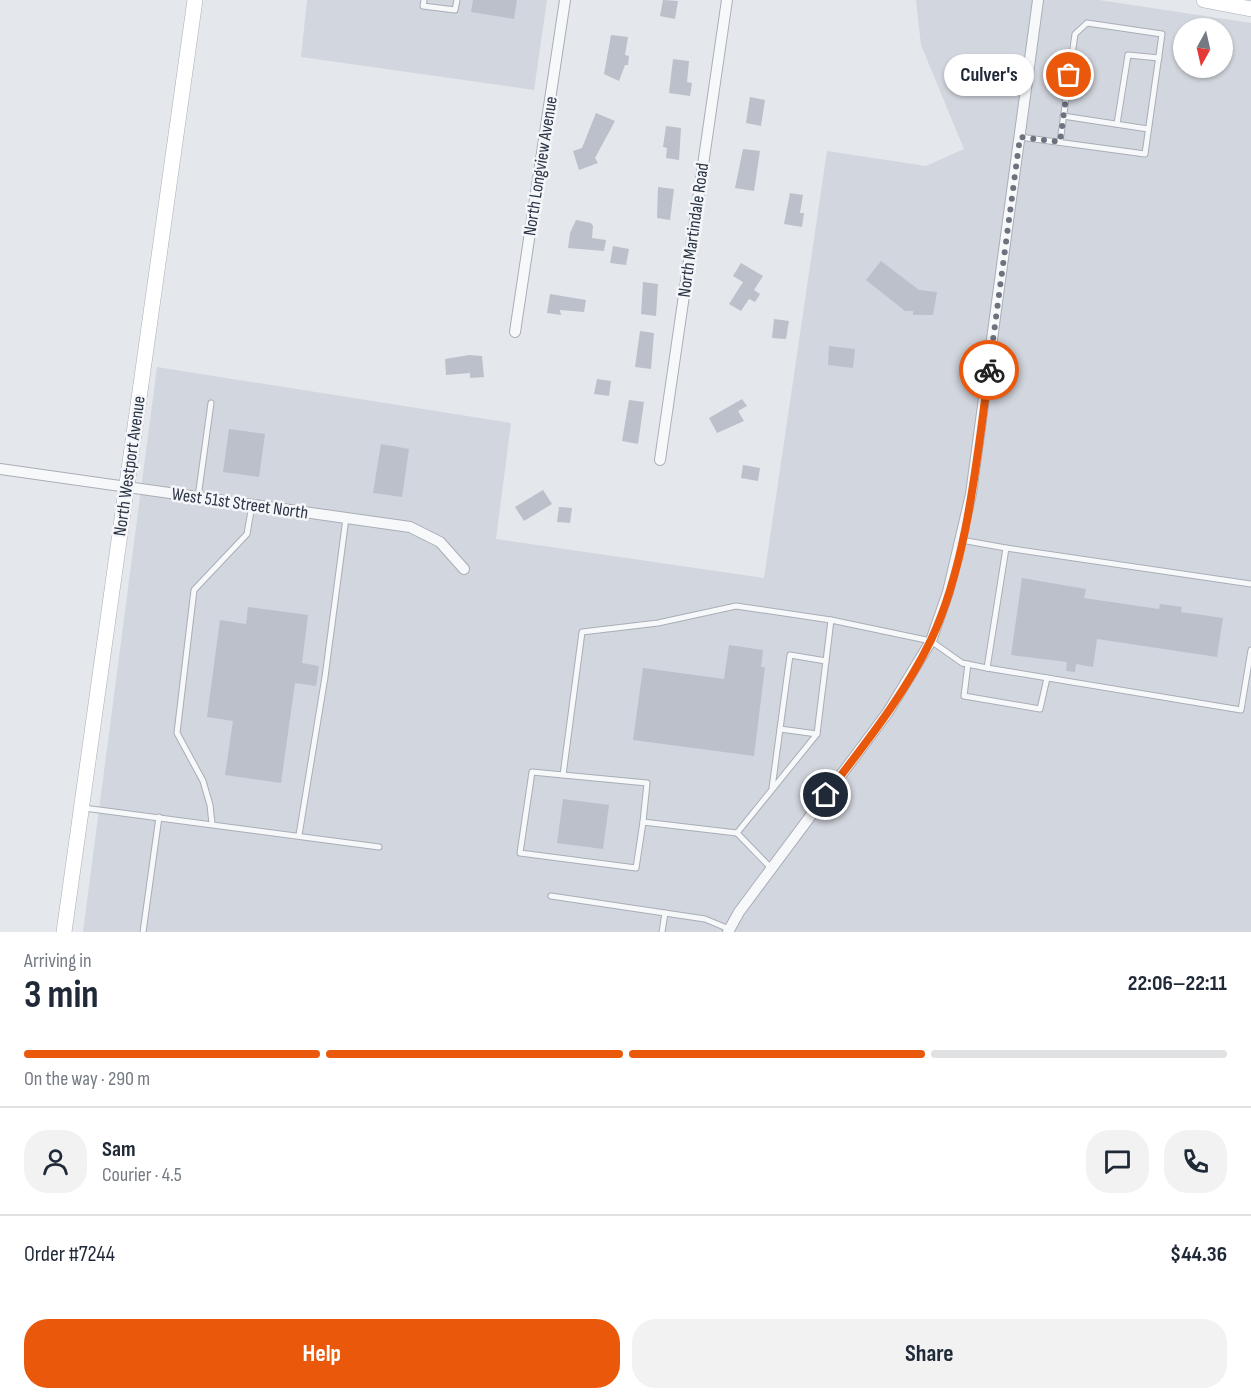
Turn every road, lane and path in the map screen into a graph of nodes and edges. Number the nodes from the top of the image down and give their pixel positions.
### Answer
1 (195, 0) edge
2 (424, 0) edge
3 (457, 0) edge
4 (566, 0) edge
5 (727, 0) edge
6 (1038, 0) edge
7 (1204, 0) edge
8 (1251, 9) edge
9 (1159, 58) junction
10 (1063, 116) junction
11 (1117, 124) junction
12 (1148, 129) junction
13 (1020, 137) junction
14 (1060, 142) junction
15 (515, 332) dead end
16 (211, 403) dead end
17 (660, 460) dead end
18 (0, 469) edge
19 (126, 487) junction
20 (198, 497) junction
21 (252, 505) junction
22 (346, 518) junction
23 (961, 540) junction
24 (1006, 548) junction
25 (464, 569) dead end
26 (1251, 584) edge
27 (831, 620) junction
28 (931, 640) junction
29 (1251, 650) edge
30 (826, 660) junction
31 (968, 664) junction
32 (987, 668) junction
33 (1047, 678) junction
34 (780, 729) junction
35 (817, 734) junction
36 (562, 775) junction
37 (772, 789) junction
38 (82, 808) junction
39 (159, 817) junction
40 (643, 822) junction
41 (212, 824) junction
42 (736, 834) junction
43 (299, 835) junction
44 (379, 847) dead end
45 (771, 868) junction
46 (551, 896) dead end
47 (664, 913) junction
48 (728, 931) edge
49 (64, 932) edge
50 (143, 932) edge
51 (662, 932) edge

1 - 19 main road, North Westport Avenue
2 - 3 lane
4 - 15 street, North Longview Avenue
5 - 17 street, North Martindale Road
6 - 13 street
7 - 8 main road
9 - 10 lane
9 - 11 lane
9 - 12 lane
10 - 11 lane
10 - 14 lane
11 - 12 lane
12 - 14 lane
13 - 14 lane
13 - 23 street
16 - 20 lane
18 - 19 street, West 51st Street North
19 - 20 street, West 51st Street North
19 - 38 main road, North Westport Avenue
20 - 21 street, West 51st Street North
21 - 22 street, West 51st Street North
21 - 41 lane
22 - 25 street, West 51st Street North
22 - 43 lane
23 - 24 lane
23 - 28 street
24 - 26 lane
24 - 32 lane
27 - 28 lane
27 - 30 lane
27 - 36 lane
28 - 31 lane
28 - 45 street
29 - 33 lane
30 - 34 lane
30 - 35 lane
31 - 32 lane
31 - 33 lane
32 - 33 lane
34 - 35 lane
34 - 37 lane
35 - 37 lane
36 - 40 lane
36 - 40 lane
37 - 42 lane
38 - 39 lane
38 - 49 main road, North Westport Avenue
39 - 41 lane
39 - 50 lane
40 - 42 lane
41 - 43 lane
42 - 45 lane
43 - 44 lane
45 - 48 street
46 - 47 lane
47 - 48 lane
47 - 51 lane

